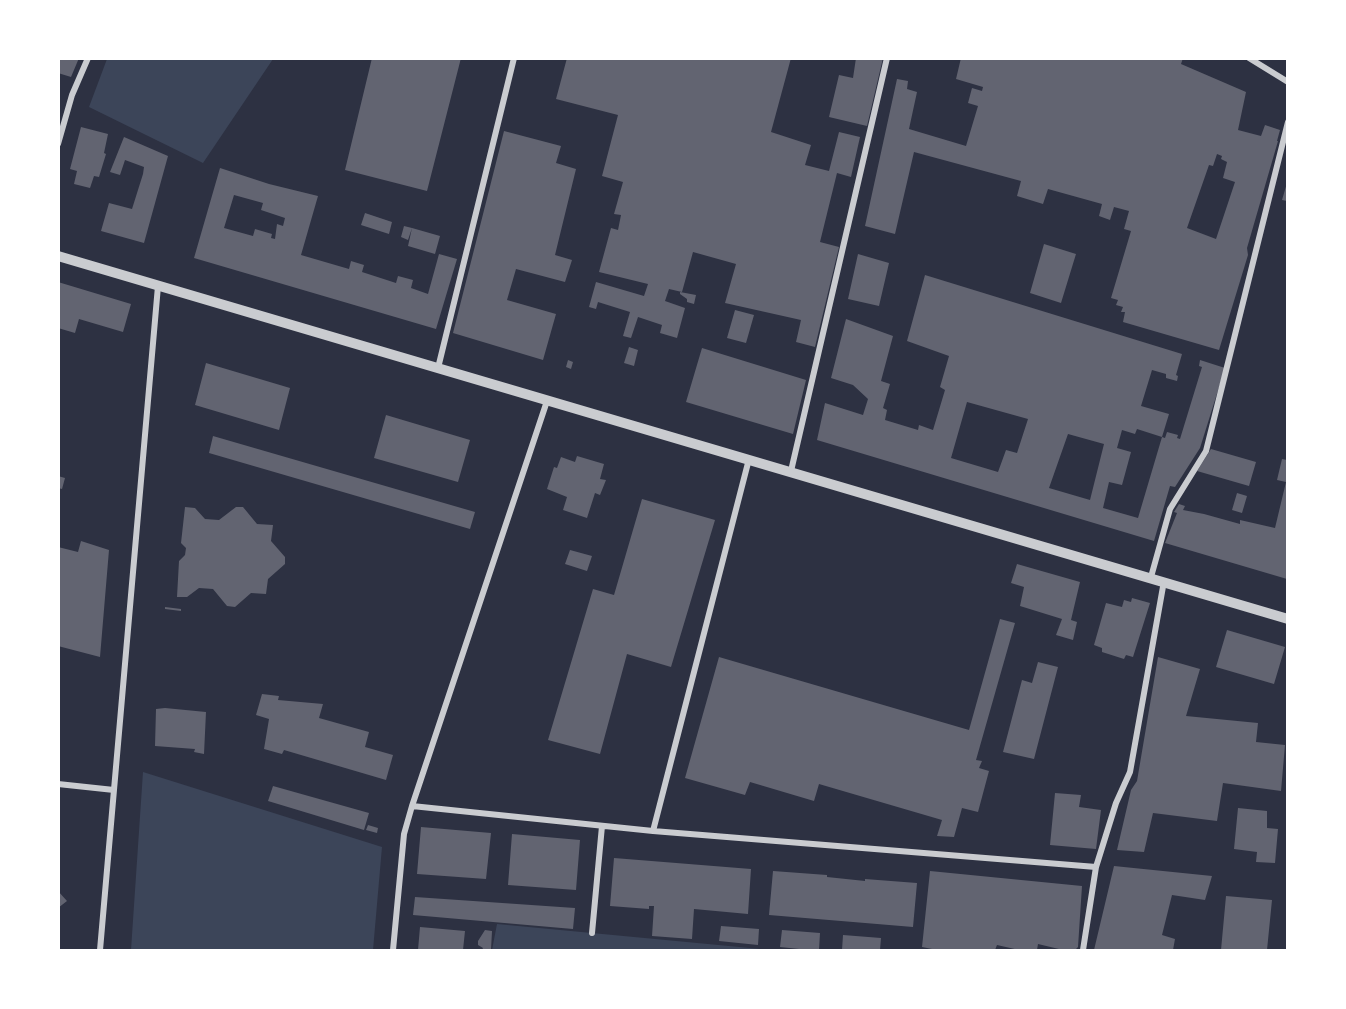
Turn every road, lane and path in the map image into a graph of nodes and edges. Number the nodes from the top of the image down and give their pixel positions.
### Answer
1 (88, 58) edge
2 (514, 58) edge
3 (887, 58) edge
4 (1249, 58) edge
5 (1287, 82) edge
6 (1287, 122) edge
7 (58, 144) edge
8 (58, 256) edge
9 (158, 286) junction
10 (438, 368) junction
11 (547, 401) junction
12 (749, 459) junction
13 (791, 471) junction
14 (1151, 578) junction
15 (1164, 581) junction
16 (1287, 619) edge
17 (58, 784) edge
18 (114, 790) junction
19 (412, 806) junction
20 (602, 825) junction
21 (653, 831) junction
22 (1096, 867) junction
23 (592, 933) dead end
24 (100, 951) edge
25 (393, 951) edge
26 (1083, 951) edge

1 - 7 street
2 - 10 street
3 - 13 street
4 - 5 street
6 - 14 street
8 - 9 street
9 - 10 street
9 - 18 street
10 - 11 street
11 - 12 street
11 - 19 street
12 - 13 street
12 - 21 street
13 - 14 street
14 - 15 street
15 - 16 street
15 - 22 street
17 - 18 street
18 - 24 street
19 - 20 street
19 - 25 street
20 - 21 street
20 - 23 street
21 - 22 street
22 - 26 street

